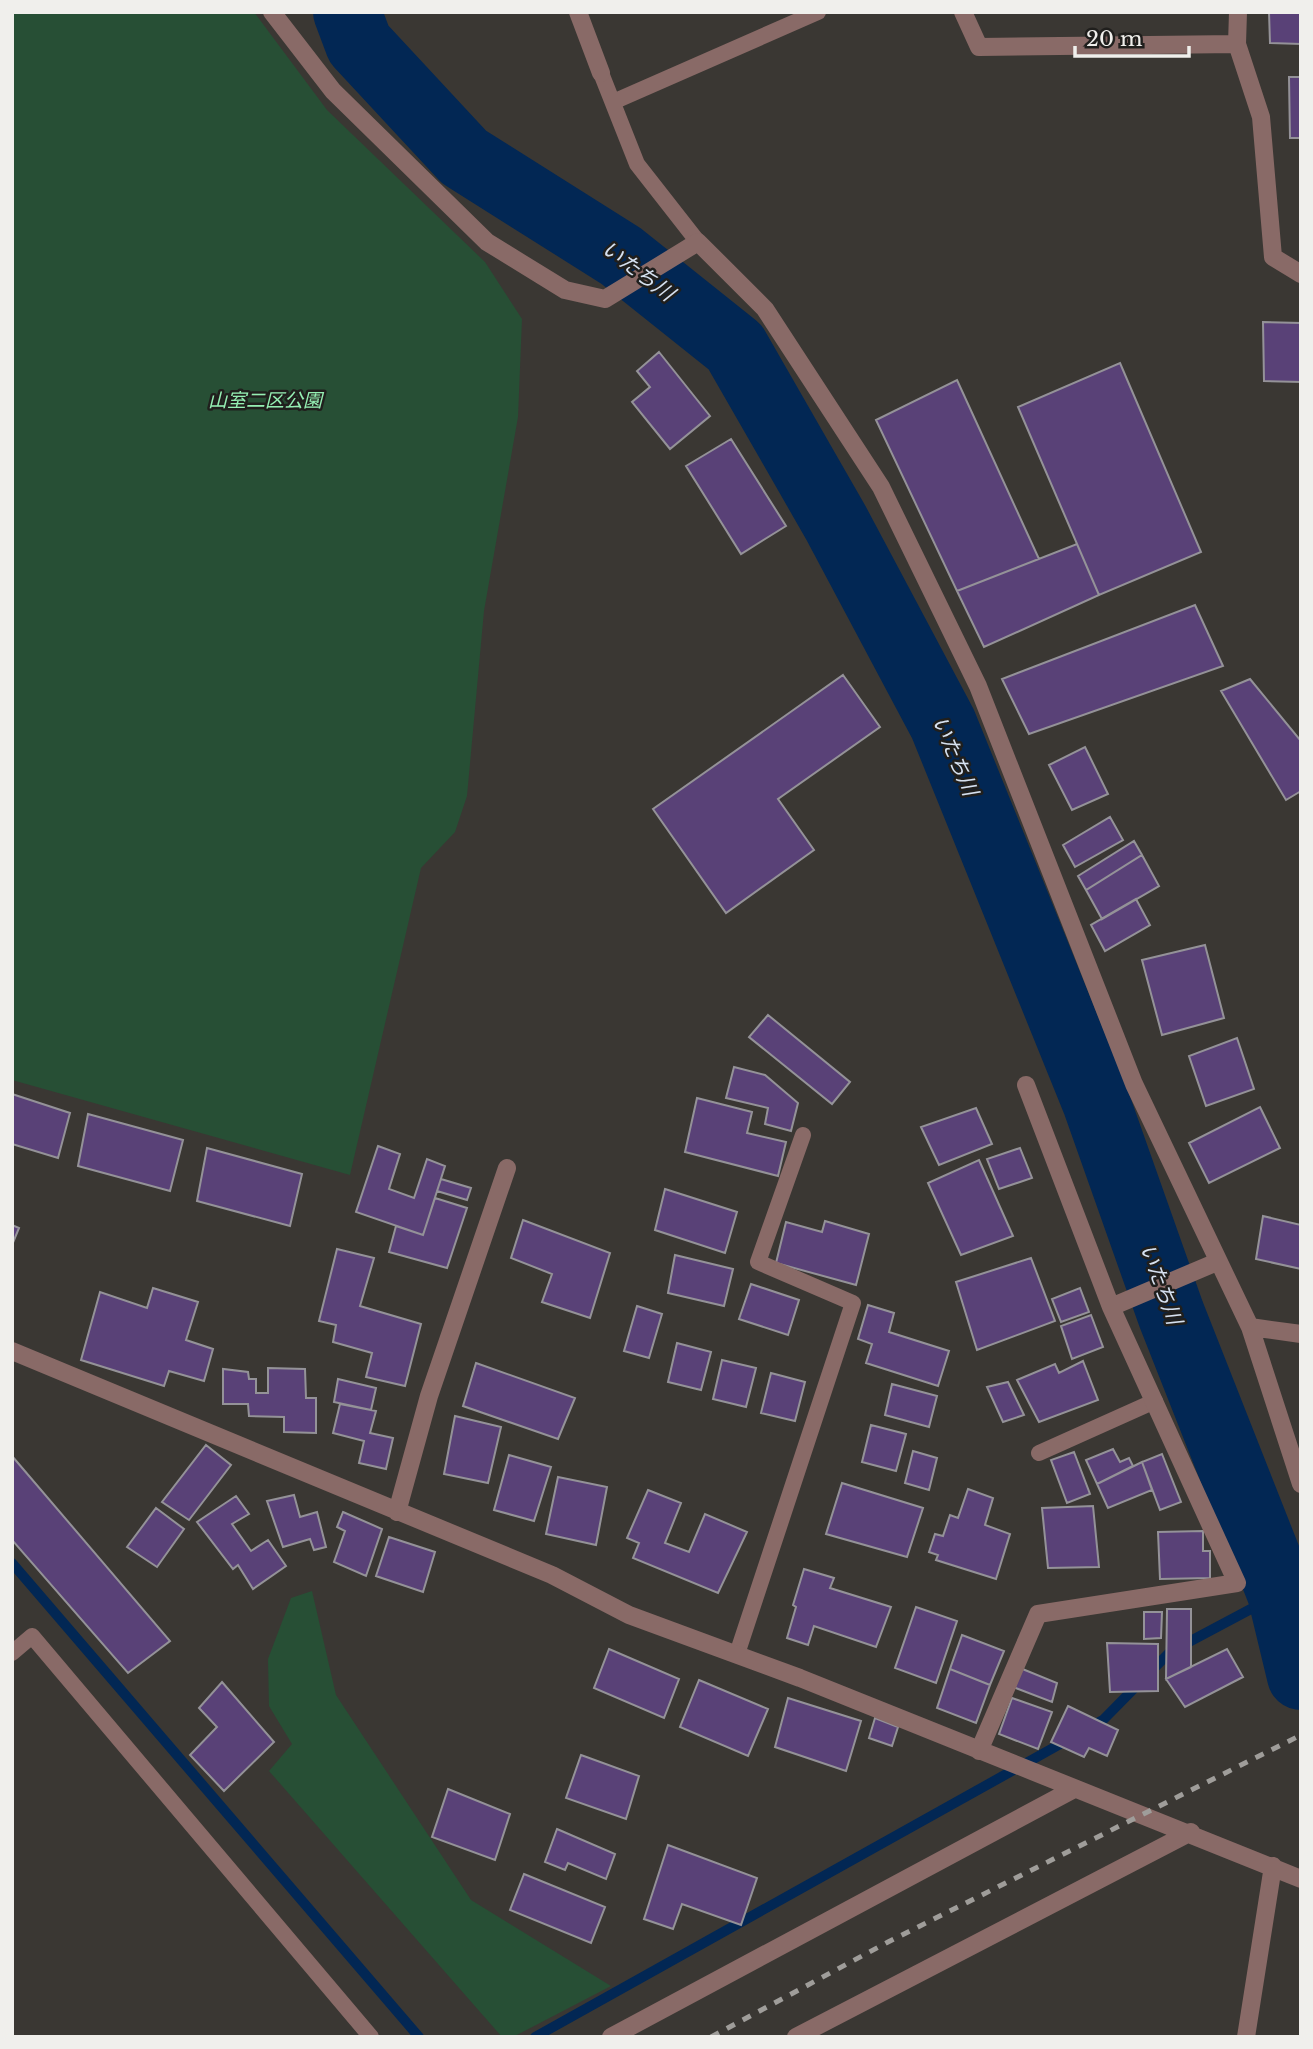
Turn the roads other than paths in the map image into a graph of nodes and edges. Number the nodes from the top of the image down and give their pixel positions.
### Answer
1 (272, 12) edge
2 (578, 12) edge
3 (818, 12) edge
4 (963, 12) edge
5 (1238, 12) edge
6 (1237, 44) junction
7 (601, 73) joint
8 (613, 102) junction
9 (698, 242) junction
10 (1301, 274) edge
11 (1026, 1085) dead end
12 (803, 1135) dead end
13 (507, 1168) dead end
14 (1217, 1262) junction
15 (1111, 1307) junction
16 (1250, 1327) junction
17 (1301, 1334) edge
18 (12, 1350) edge
19 (1155, 1401) junction
20 (1039, 1453) dead end
21 (1301, 1484) edge
22 (397, 1512) junction
23 (12, 1653) edge
24 (737, 1654) junction
25 (979, 1751) junction
26 (1074, 1789) junction
27 (1191, 1832) junction
28 (1273, 1866) junction
29 (1300, 1879) edge
30 (371, 2037) edge
31 (611, 2037) edge
32 (796, 2037) edge
33 (1246, 2037) edge

1 - 9 street
2 - 7 street
3 - 8 lane
4 - 6 street
5 - 6 street
6 - 10 street
7 - 8 lane
8 - 9 lane
9 - 14 street
11 - 15 street
12 - 24 lane
13 - 22 street
14 - 15 street
14 - 16 street
15 - 19 street
16 - 17 street
16 - 21 street
18 - 22 street
19 - 20 lane
19 - 25 street
22 - 24 street
23 - 30 lane
24 - 25 street
25 - 26 street
26 - 27 street
26 - 31 street
27 - 28 street
27 - 32 street
28 - 29 street
28 - 33 street

